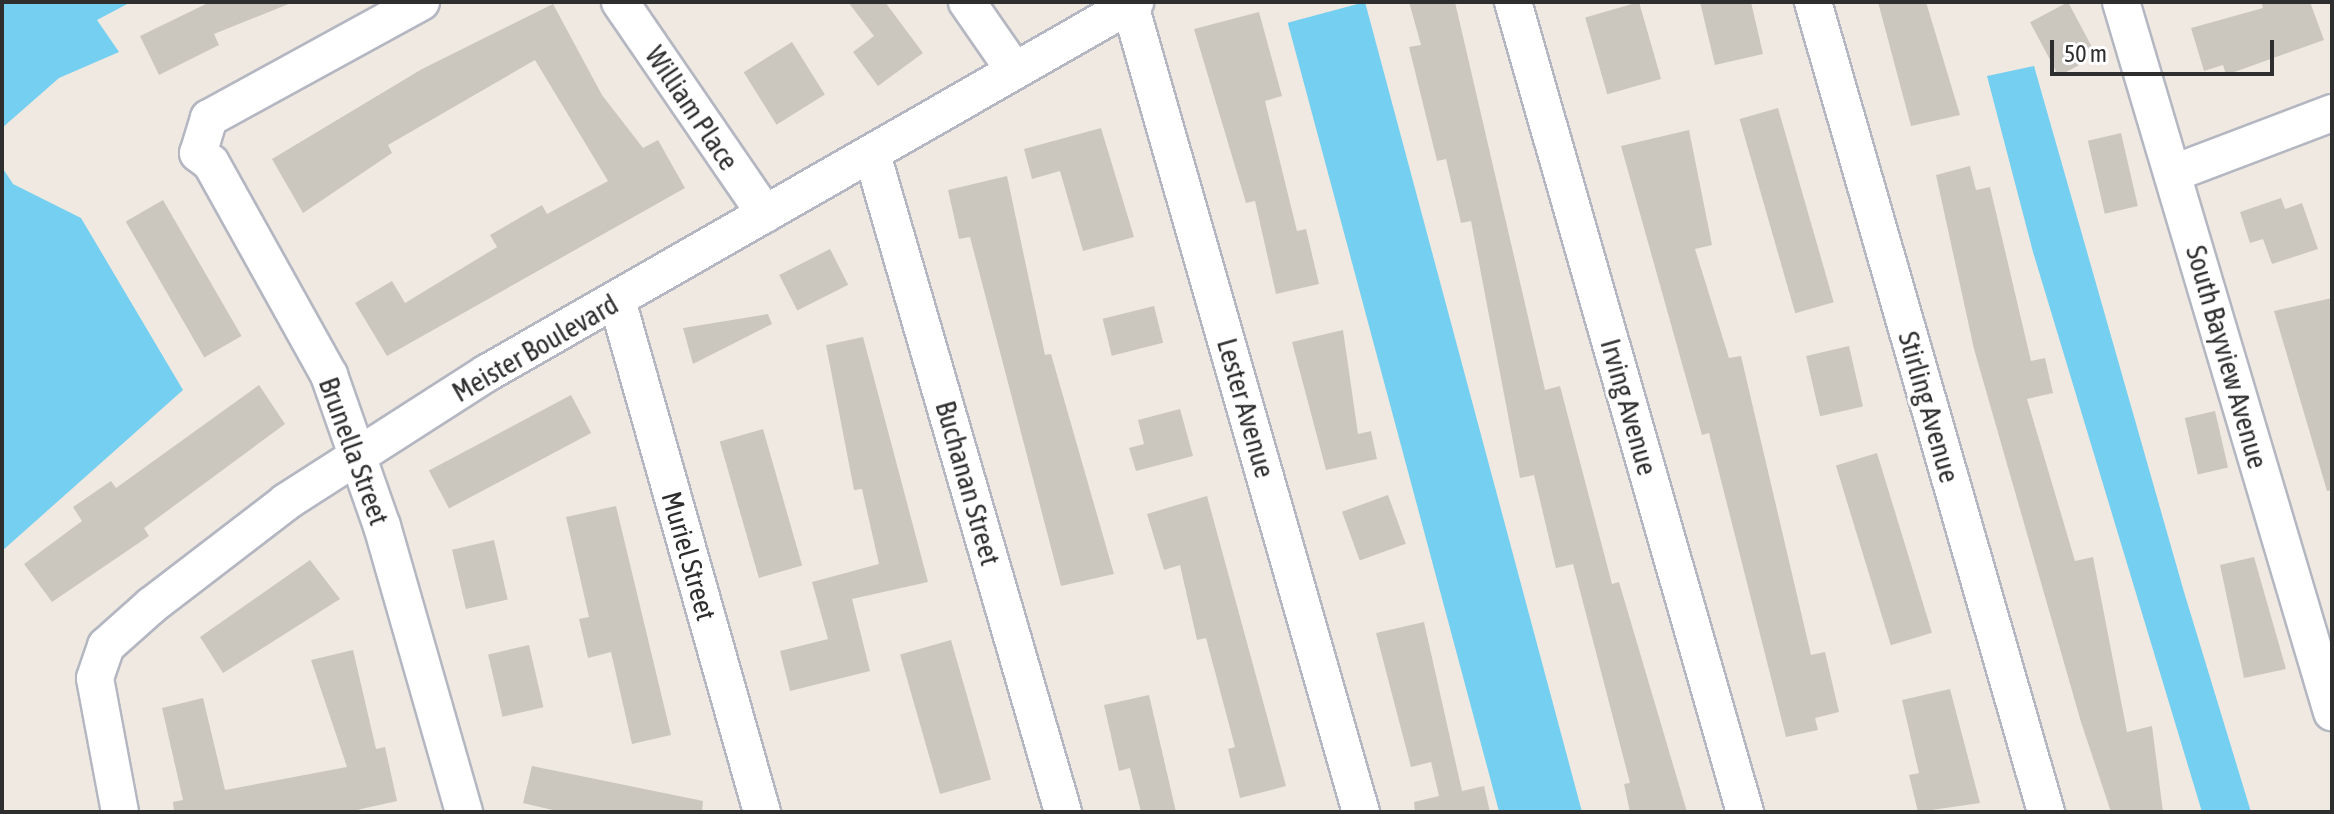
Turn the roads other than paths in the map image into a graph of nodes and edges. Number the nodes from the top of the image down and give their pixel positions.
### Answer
1 (421, 2) edge
2 (620, 2) edge
3 (967, 2) edge
4 (1513, 2) edge
5 (1813, 2) edge
6 (2121, 2) edge
7 (1133, 3) edge
8 (1014, 70) junction
9 (2332, 113) edge
10 (872, 154) junction
11 (2174, 173) junction
12 (765, 214) junction
13 (617, 300) junction
14 (358, 455) junction
15 (2332, 712) edge
16 (120, 812) edge
17 (464, 812) edge
18 (762, 812) edge
19 (1063, 812) edge
20 (1361, 812) edge
21 (1745, 812) edge
22 (2046, 812) edge

1 - 14 street, Brunella Street
2 - 12 street, William Place
3 - 8 street
4 - 21 street, Irving Avenue
5 - 22 street, Stirling Avenue
6 - 11 street, South Bayview Avenue
7 - 8 street, Meister Boulevard
7 - 20 street, Lester Avenue
8 - 10 street, Meister Boulevard
9 - 11 street
10 - 12 street, Meister Boulevard
10 - 19 street, Buchanan Street
11 - 15 street, South Bayview Avenue
12 - 13 street, Meister Boulevard
13 - 14 street, Meister Boulevard
13 - 18 street, Muriel Street
14 - 16 street, Meister Boulevard
14 - 17 street, Brunella Street

